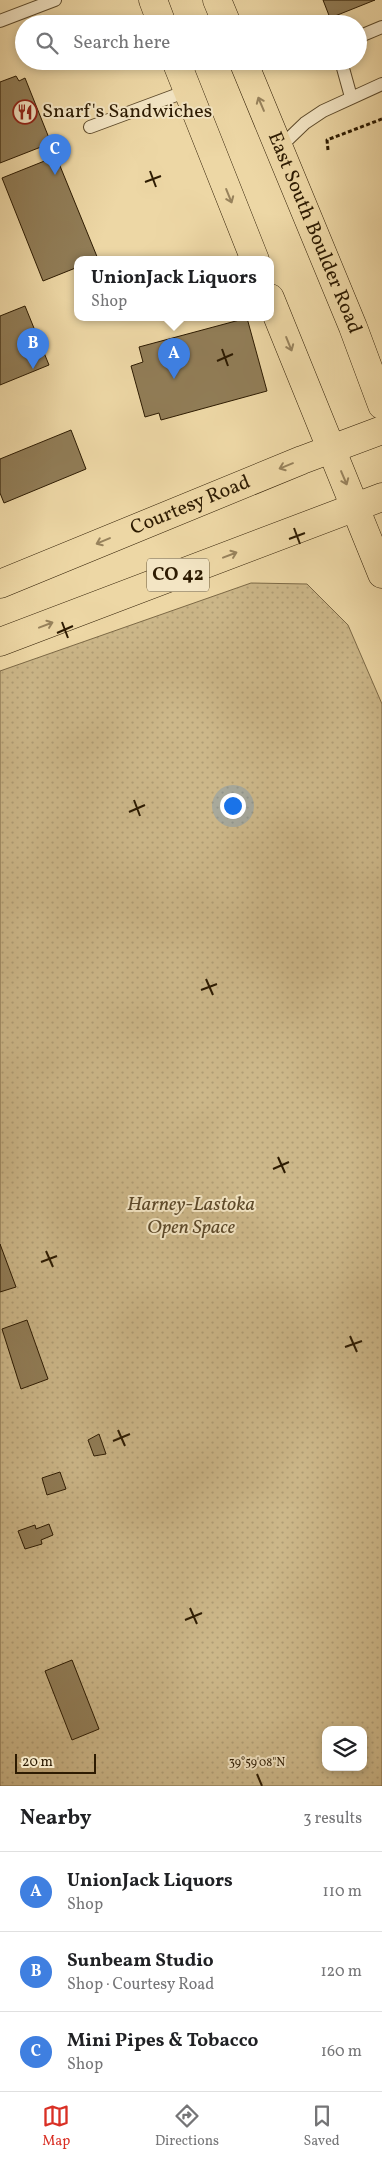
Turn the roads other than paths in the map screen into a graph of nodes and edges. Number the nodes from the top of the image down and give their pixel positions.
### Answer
1 (55, 0) edge
2 (153, 0) edge
3 (217, 0) edge
4 (15, 15) edge
5 (16, 15) edge
6 (159, 15) edge
7 (223, 15) edge
8 (0, 21) edge
9 (382, 28) edge
10 (367, 34) edge
11 (179, 70) edge
12 (247, 70) edge
13 (344, 70) edge
14 (382, 84) edge
15 (187, 90) junction
16 (351, 97) junction
17 (90, 128) dead end
18 (280, 147) junction
19 (253, 256) edge
20 (274, 308) edge
21 (353, 327) junction
22 (382, 346) edge
23 (382, 405) edge
24 (382, 430) edge
25 (332, 449) junction
26 (382, 497) edge
27 (356, 507) junction
28 (382, 574) edge
29 (0, 584) edge
30 (0, 642) edge

1 - 5 lane
2 - 6 main road
3 - 7 main road
4 - 8 lane
9 - 10 lane
11 - 15 main road
18 -> 12 main road, East South Boulder Road
13 - 16 lane
14 - 16 lane
15 - 17 lane
15 -> 19 main road
16 - 18 lane
18 - 21 main road, East South Boulder Road
20 -> 25 main road
21 - 22 main road
21 - 23 main road, East South Boulder Road
24 - 25 main road, Courtesy Road
25 -> 27 main road
25 -> 29 main road, Courtesy Road
26 - 27 main road, CO 42
27 - 28 main road
30 -> 27 main road, CO 42

